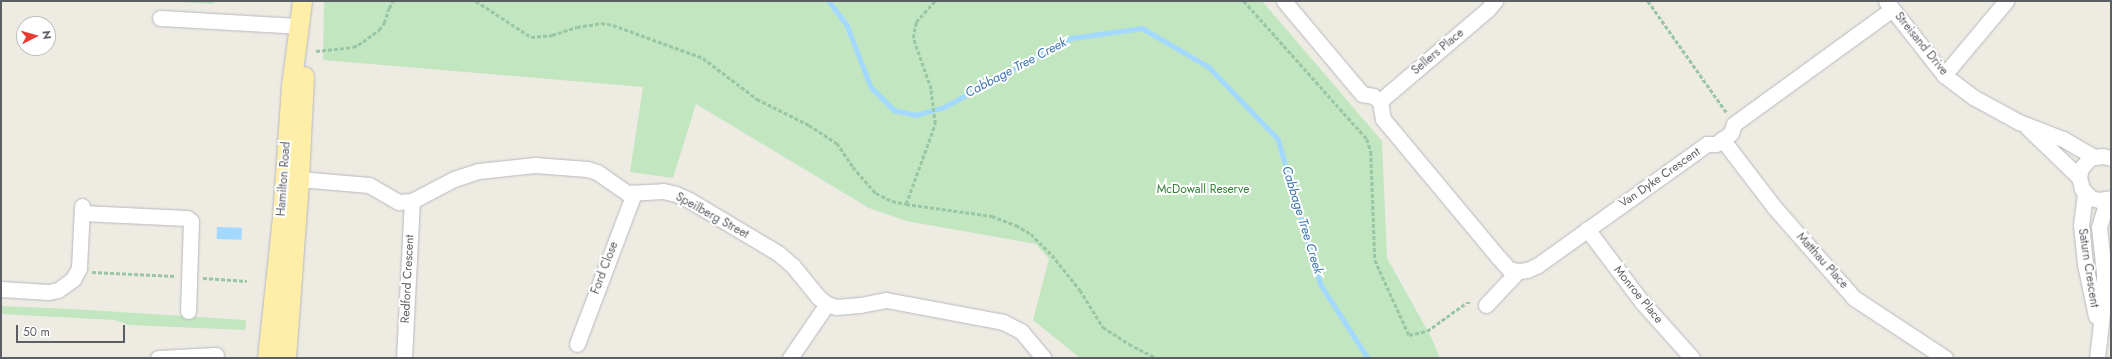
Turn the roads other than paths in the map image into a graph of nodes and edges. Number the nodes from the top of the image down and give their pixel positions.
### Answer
1 (302, 1) edge
2 (305, 1) edge
3 (1284, 1) edge
4 (1495, 1) edge
5 (2006, 1) edge
6 (1889, 5) edge
7 (160, 18) dead end
8 (298, 26) junction
9 (1944, 75) junction
10 (1380, 101) junction
11 (2019, 122) junction
12 (1722, 139) junction
13 (2106, 157) edge
14 (2079, 176) junction
15 (292, 178) junction
16 (634, 193) junction
17 (2084, 193) junction
18 (2109, 199) edge
19 (412, 201) junction
20 (1587, 229) junction
21 (1518, 271) junction
22 (1, 289) edge
23 (827, 304) junction
24 (1486, 305) road end
25 (188, 311) dead end
26 (577, 344) dead end
27 (2097, 351) edge
28 (216, 355) dead end
29 (158, 358) edge
30 (267, 358) edge
31 (286, 358) edge
32 (404, 358) edge
33 (790, 358) edge
34 (1044, 358) edge
35 (1692, 358) edge
36 (1945, 358) edge

1 - 8 main road, Hamilton Road
2 - 15 main road, Hamilton Road
3 - 10 street
4 - 10 street, Sellers Place
5 - 9 street
6 - 9 street, Streisand Drive
6 - 12 street, Van Dyke Crescent
7 - 8 street
8 - 15 main road, Hamilton Road
9 - 11 street, Streisand Drive
10 - 21 street
11 - 13 street, Streisand Drive
11 - 14 street, Streisand Drive
12 - 20 street, Van Dyke Crescent
12 - 36 street, Matthau Place
13 - 14 street
14 - 17 street
15 - 19 street
15 - 30 main road, Hamilton Road
15 - 31 main road, Hamilton Road
16 - 19 street, Speilberg Street
16 - 23 street, Speilberg Street
16 - 26 street, Ford Close
17 - 18 street
17 - 27 street, Saturn Crescent
18 - 27 street, Saturn Crescent
19 - 32 street, Redford Crescent
20 - 21 street, Van Dyke Crescent
20 - 35 street, Monroe Place
21 - 24 street
22 - 25 street
23 - 33 street
23 - 34 street
28 - 29 street

